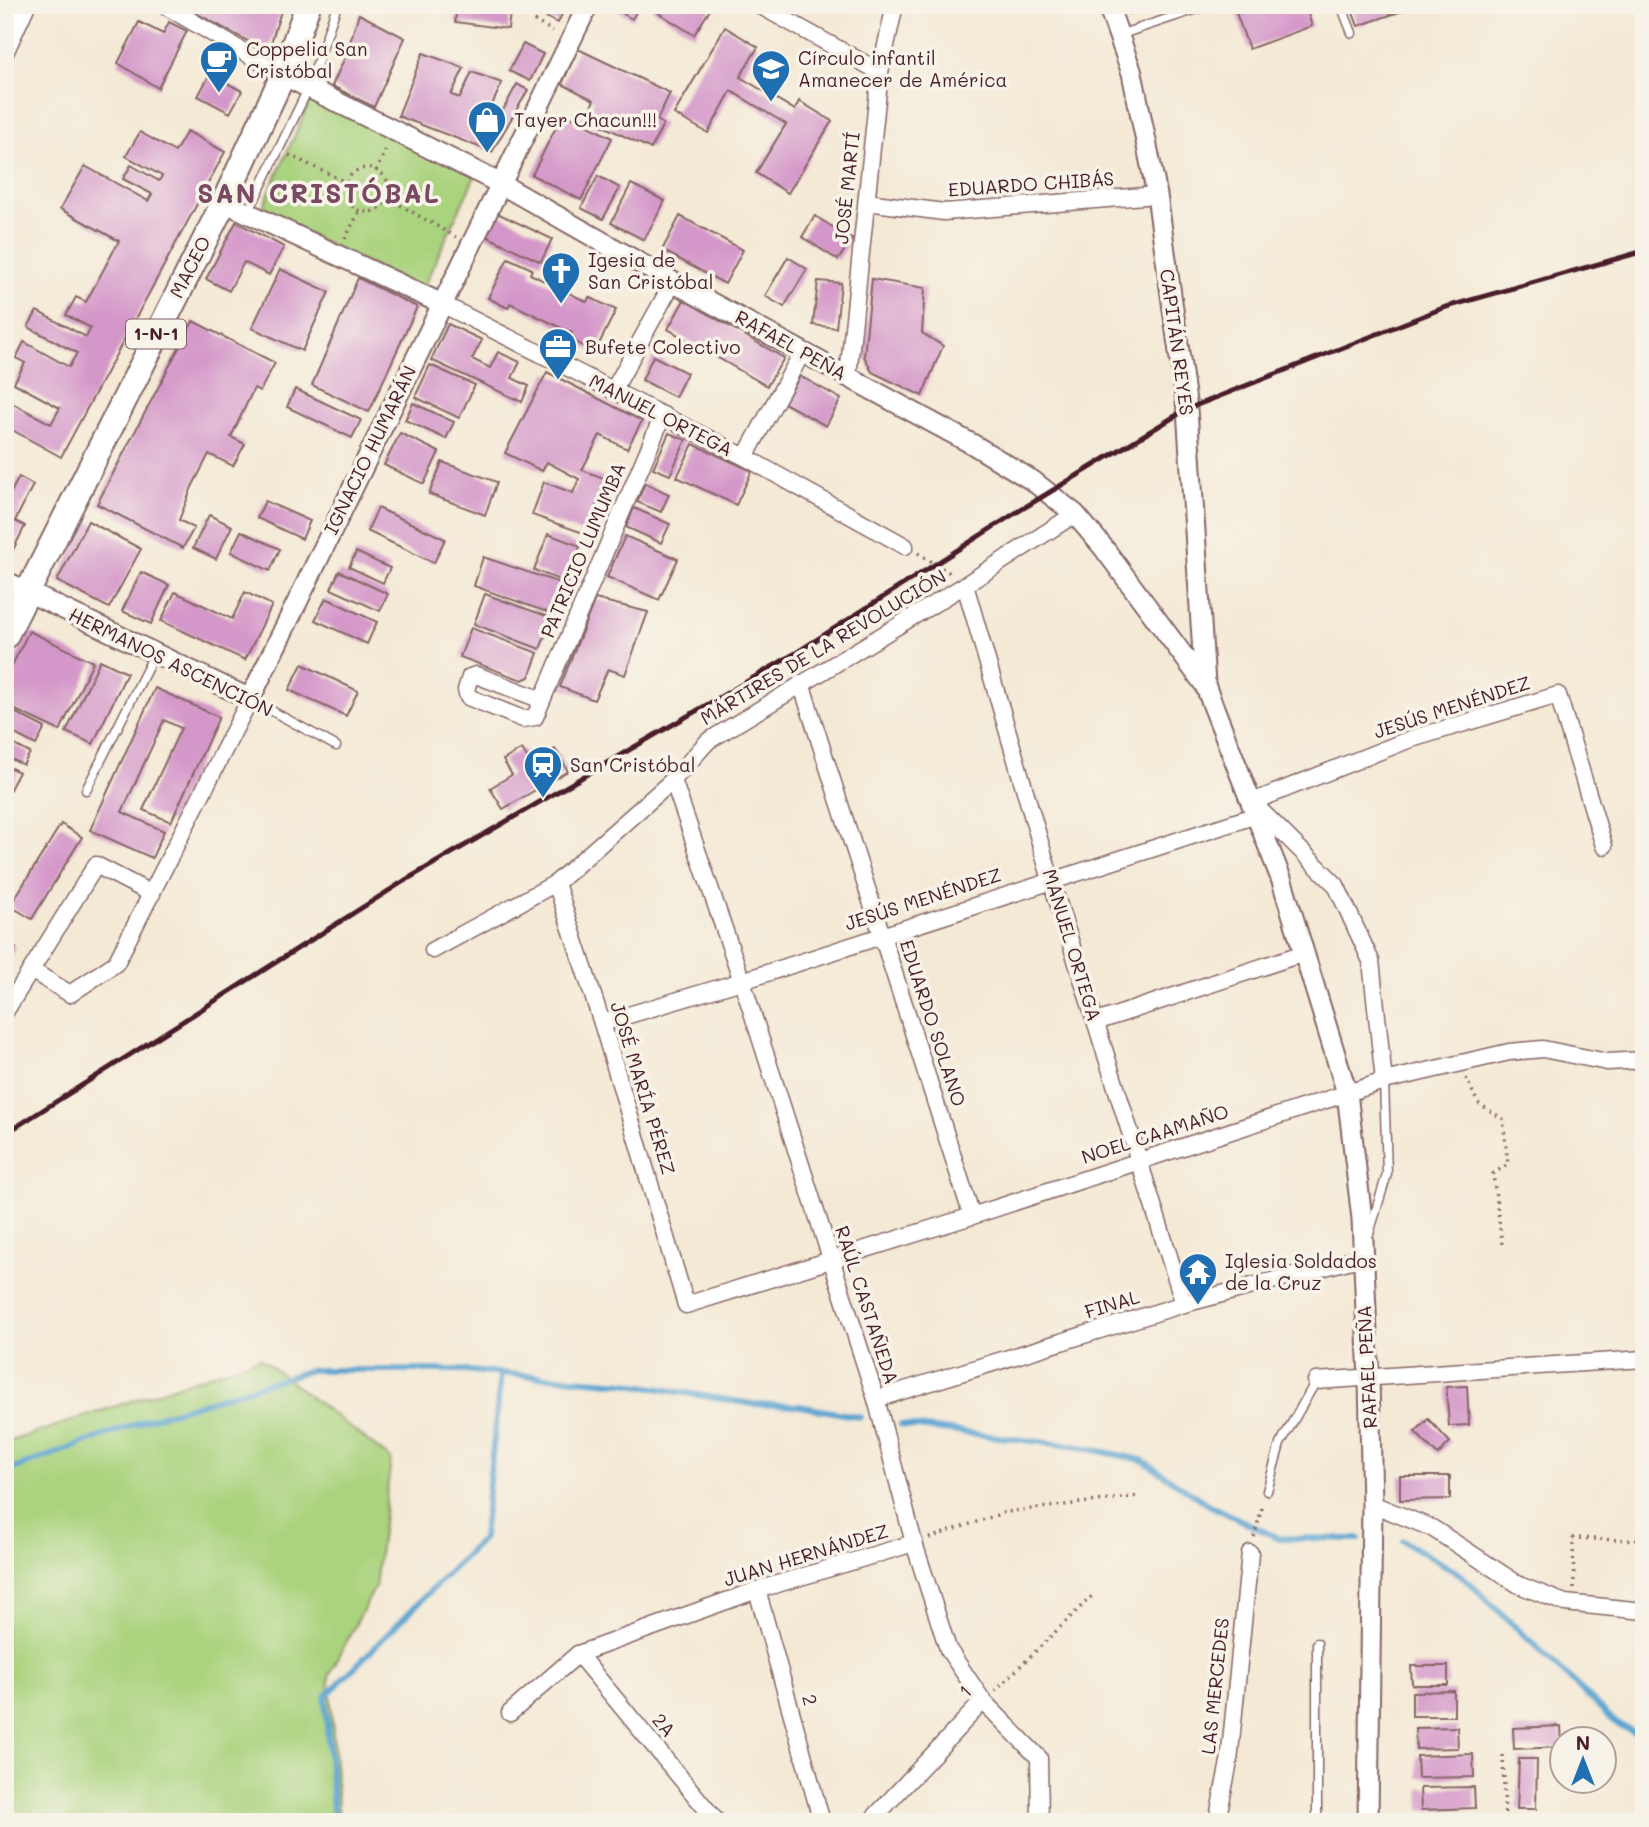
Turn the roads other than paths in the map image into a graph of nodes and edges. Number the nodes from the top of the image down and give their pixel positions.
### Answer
1 (27, 5) edge
2 (164, 5) edge
3 (309, 5) edge
4 (337, 5) edge
5 (588, 5) edge
6 (759, 5) edge
7 (895, 5) edge
8 (1108, 5) edge
9 (1209, 5) edge
10 (1341, 5) edge
11 (1352, 33) dead end
12 (1119, 35) junction
13 (5, 53) edge
14 (880, 72) junction
15 (283, 75) junction
16 (309, 86) junction
17 (499, 183) junction
18 (1157, 195) junction
19 (224, 202) junction
20 (867, 202) junction
21 (248, 212) junction
22 (673, 282) junction
23 (440, 303) junction
24 (803, 351) junction
25 (848, 376) junction
26 (613, 391) junction
27 (663, 415) junction
28 (745, 457) junction
29 (1075, 514) junction
30 (905, 546) road end
31 (965, 585) junction
32 (16, 586) edge
33 (5, 636) edge
34 (155, 653) junction
35 (800, 683) junction
36 (1205, 685) junction
37 (250, 699) junction
38 (542, 700) dead end
39 (336, 746) dead end
40 (673, 780) junction
41 (86, 790) dead end
42 (1255, 808) junction
43 (1604, 846) dead end
44 (1051, 880) junction
45 (556, 883) junction
46 (152, 894) junction
47 (882, 934) junction
48 (433, 950) dead end
49 (1304, 953) junction
50 (32, 970) junction
51 (742, 981) junction
52 (5, 1012) edge
53 (1096, 1021) junction
54 (602, 1023) junction
55 (1644, 1060) edge
56 (1384, 1081) junction
57 (1347, 1093) junction
58 (1140, 1161) junction
59 (972, 1216) junction
60 (1363, 1257) junction
61 (831, 1262) junction
62 (1184, 1304) junction
63 (686, 1305) joint
64 (1644, 1359) edge
65 (1369, 1380) junction
66 (1316, 1381) joint
67 (876, 1399) junction
68 (1267, 1491) road end
69 (1372, 1504) junction
70 (914, 1543) junction
71 (1250, 1553) road end
72 (757, 1590) junction
73 (1644, 1611) edge
74 (1317, 1643) dead end
75 (578, 1654) junction
76 (983, 1701) junction
77 (510, 1713) dead end
78 (717, 1822) edge
79 (822, 1822) edge
80 (870, 1822) edge
81 (1040, 1822) edge
82 (1217, 1822) edge
83 (1317, 1822) edge
84 (1368, 1822) edge

1 - 13 street
2 - 15 street, RAFAEL PEÑA
3 - 15 main road, MACEO / 1-N-1
4 - 16 lane
5 - 17 street, IGNACIO HUMARÁN
6 - 14 street
7 - 14 street, JOSÉ MARTÍ
8 - 12 street, CAPITÁN REYES
9 - 12 lane
10 - 11 lane
12 - 18 street, CAPITÁN REYES
14 - 20 street, JOSÉ MARTÍ
15 - 16 street, RAFAEL PEÑA
15 - 19 main road, MACEO / 1-N-1
16 - 17 street, RAFAEL PEÑA
16 - 21 lane
17 - 22 street, RAFAEL PEÑA
17 - 23 street, IGNACIO HUMARÁN
18 - 20 street, EDUARDO CHIBÁS
18 - 36 street, CAPITÁN REYES
19 - 21 street, MANUEL ORTEGA
19 - 32 main road, MACEO / 1-N-1
20 - 25 street, JOSÉ MARTÍ
21 - 23 street, MANUEL ORTEGA
22 - 24 street, RAFAEL PEÑA
22 - 26 street
23 - 26 street, MANUEL ORTEGA
23 - 37 street, IGNACIO HUMARÁN
24 - 25 street, RAFAEL PEÑA
24 - 28 street
25 - 29 street, RAFAEL PEÑA
26 - 27 street, MANUEL ORTEGA
27 - 28 street, MANUEL ORTEGA
27 - 38 street, PATRICIO LUMUMBA
28 - 30 street, MANUEL ORTEGA
29 - 31 street, MÁRTIRES DE LA REVOLUCIÓN
29 - 36 street, RAFAEL PEÑA
31 - 35 street, MÁRTIRES DE LA REVOLUCIÓN
31 - 44 street, MANUEL ORTEGA
32 - 33 main road, MACEO / 1-N-1
32 - 34 street, HERMANOS ASCENCIÓN
34 - 37 street, HERMANOS ASCENCIÓN
34 - 41 lane
35 - 40 street, MÁRTIRES DE LA REVOLUCIÓN
35 - 47 street, EDUARDO SOLANO
36 - 42 street, RAFAEL PEÑA
37 - 39 lane, HERMANOS ASCENCIÓN
37 - 46 street, IGNACIO HUMARÁN
40 - 45 street, MÁRTIRES DE LA REVOLUCIÓN
40 - 51 street, RAÚL CASTAÑEDA
42 - 43 street, JESÚS MENÉNDEZ
42 - 44 street, JESÚS MENÉNDEZ
42 - 49 street, RAFAEL PEÑA
42 - 56 street, RAFAEL PEÑA
44 - 47 street, JESÚS MENÉNDEZ
44 - 53 street, MANUEL ORTEGA
45 - 48 street, MÁRTIRES DE LA REVOLUCIÓN
45 - 54 street, JOSÉ MARÍA PÉREZ
46 - 50 street, IGNACIO HUMARÁN
46 - 50 street
47 - 51 street, JESÚS MENÉNDEZ
47 - 59 street, EDUARDO SOLANO
49 - 53 street
49 - 57 street, RAFAEL PEÑA
50 - 52 street
51 - 54 street, JESÚS MENÉNDEZ
51 - 61 street, RAÚL CASTAÑEDA
53 - 58 street, MANUEL ORTEGA
54 - 63 street, JOSÉ MARÍA PÉREZ
55 - 56 street, NOEL CAAMAÑO
56 - 57 street, NOEL CAAMAÑO
56 - 60 lane
57 - 58 street, NOEL CAAMAÑO
57 - 60 street, RAFAEL PEÑA
58 - 59 street, NOEL CAAMAÑO
58 - 62 street, MANUEL ORTEGA
59 - 61 street, NOEL CAAMAÑO
60 - 62 street, FINAL
60 - 65 street, RAFAEL PEÑA
61 - 63 street, NOEL CAAMAÑO
61 - 67 street, RAÚL CASTAÑEDA
62 - 67 street, FINAL
64 - 65 street
65 - 66 street
65 - 69 street, RAFAEL PEÑA
66 - 68 lane
67 - 70 street, RAÚL CASTAÑEDA
69 - 73 street
69 - 84 street, RAFAEL PEÑA
70 - 72 street, JUAN HERNÁNDEZ
70 - 76 street, RAÚL CASTAÑEDA
71 - 82 street, LAS MERCEDES
72 - 75 street, JUAN HERNÁNDEZ
72 - 79 street, 2
74 - 83 lane
75 - 77 street, JUAN HERNÁNDEZ
75 - 78 street, 2A
76 - 80 street, 1
76 - 81 street, RAÚL CASTAÑEDA

